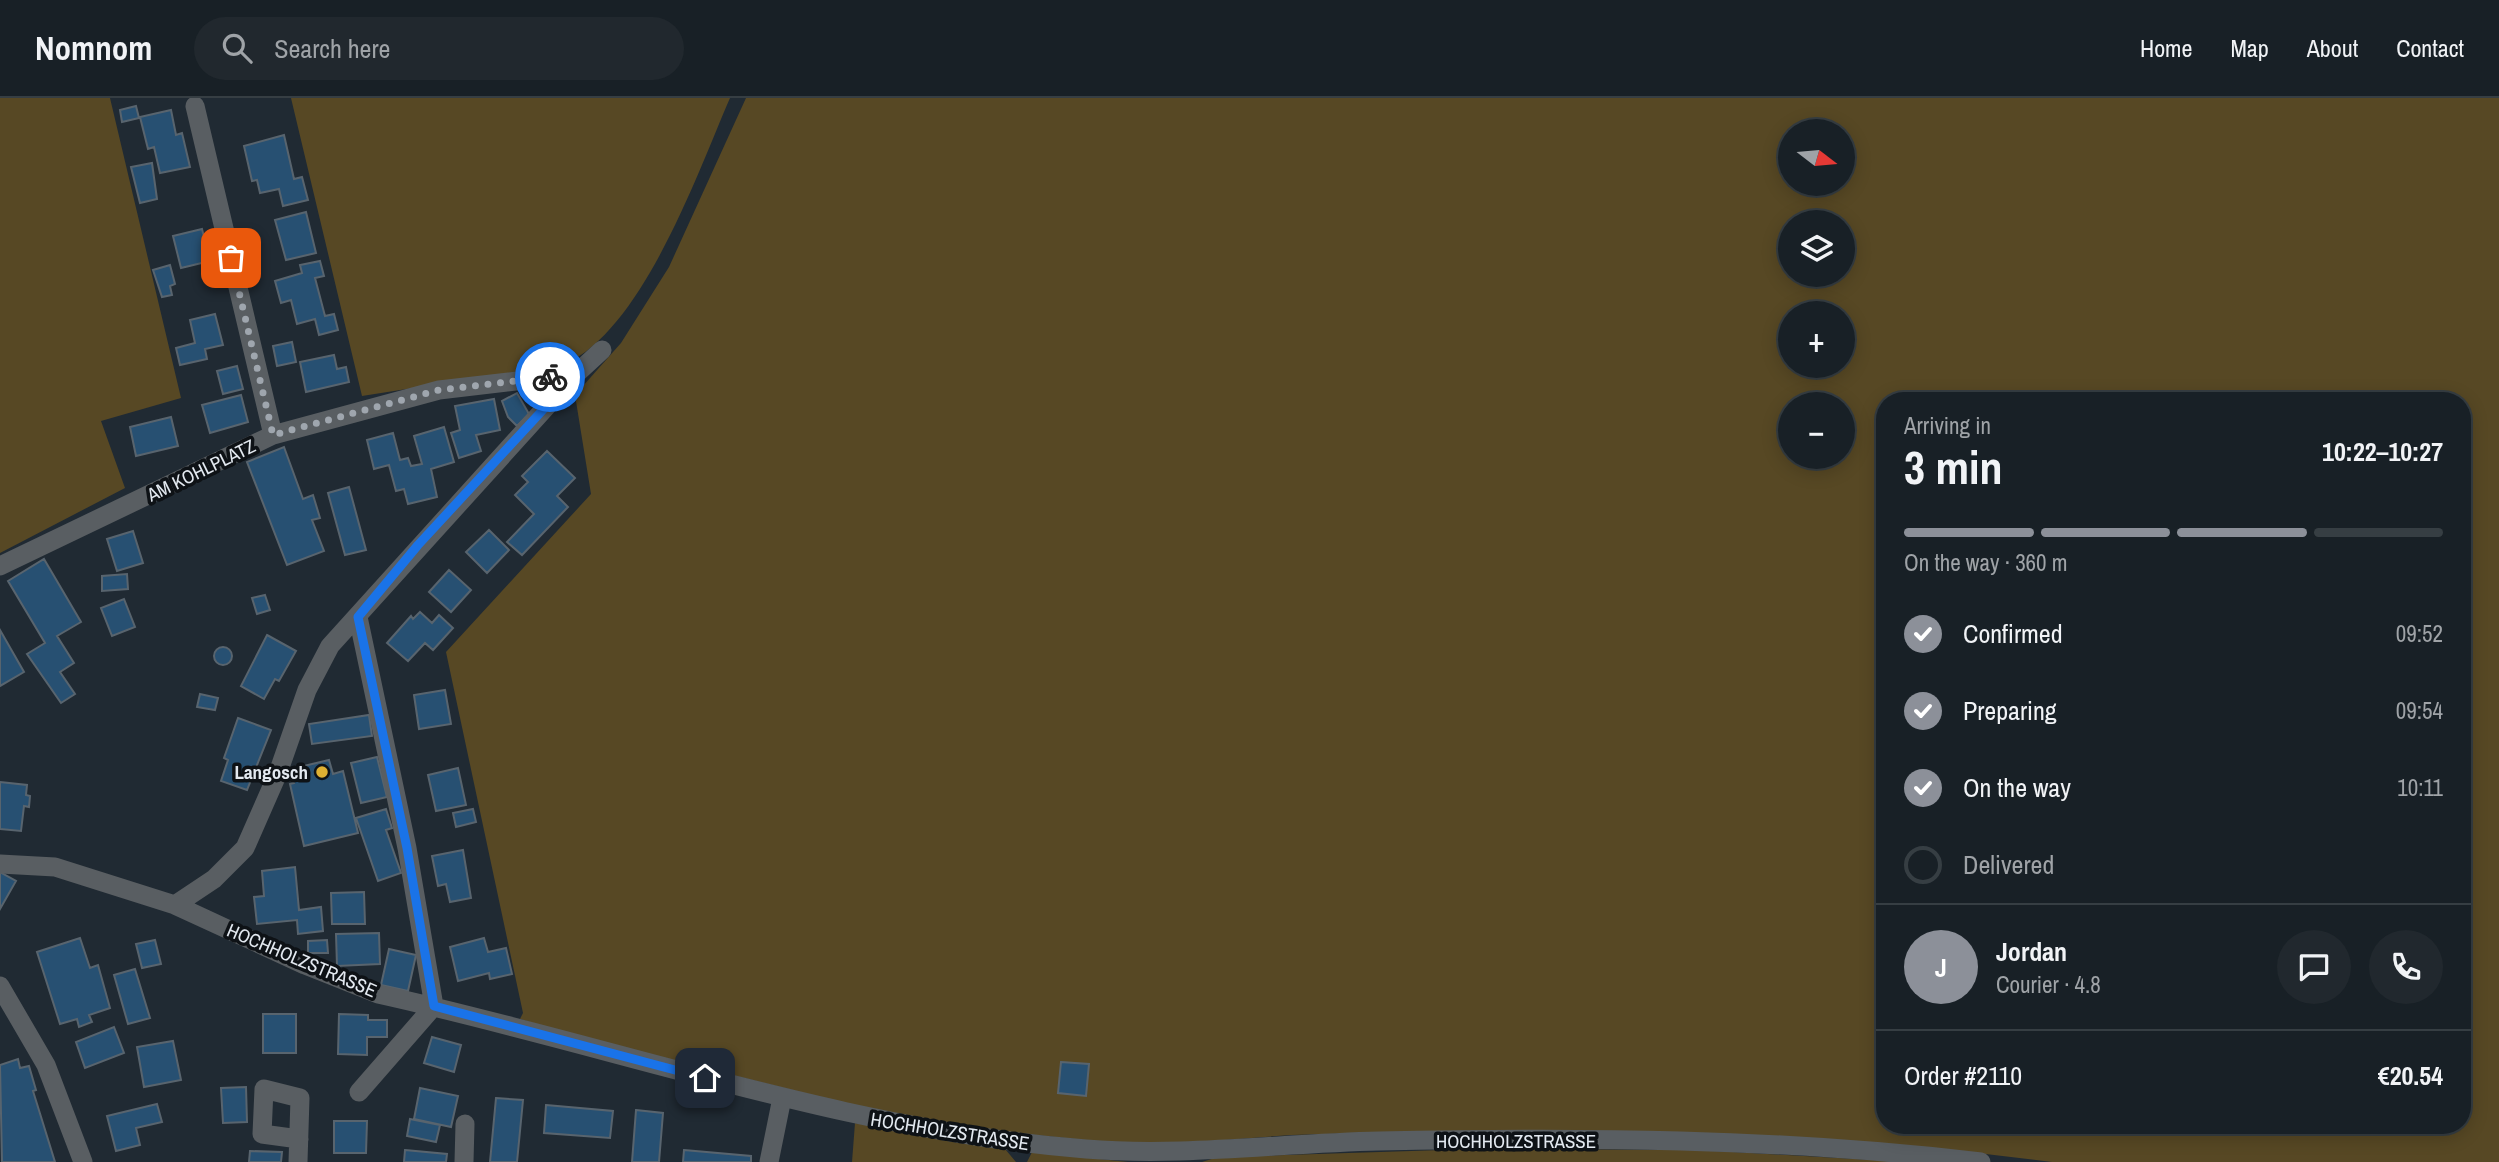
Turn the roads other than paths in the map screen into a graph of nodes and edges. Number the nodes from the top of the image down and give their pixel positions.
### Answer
1 (195, 106) dead end
2 (602, 350) dead end
3 (576, 374) junction
4 (273, 435) junction
5 (0, 566) edge
6 (358, 617) junction
7 (0, 864) edge
8 (175, 905) junction
9 (0, 986) edge
10 (434, 1006) junction
11 (359, 1092) dead end
12 (782, 1098) junction
13 (465, 1124) dead end
14 (299, 1139) dead end
15 (83, 1162) edge
16 (298, 1162) edge
17 (464, 1162) edge
18 (769, 1162) edge
19 (1981, 1162) edge

1 - 4 street
2 - 3 street
3 - 4 street, AM KOHLPLATZ
3 - 6 street
4 - 5 street, AM KOHLPLATZ
6 - 8 street
6 - 10 street
7 - 8 street, HOCHHOLZSTRASSE
8 - 10 street, HOCHHOLZSTRASSE
9 - 15 street
10 - 11 street
10 - 12 street, HOCHHOLZSTRASSE
12 - 18 street
12 - 19 street, HOCHHOLZSTRASSE
13 - 17 street
14 - 16 street

